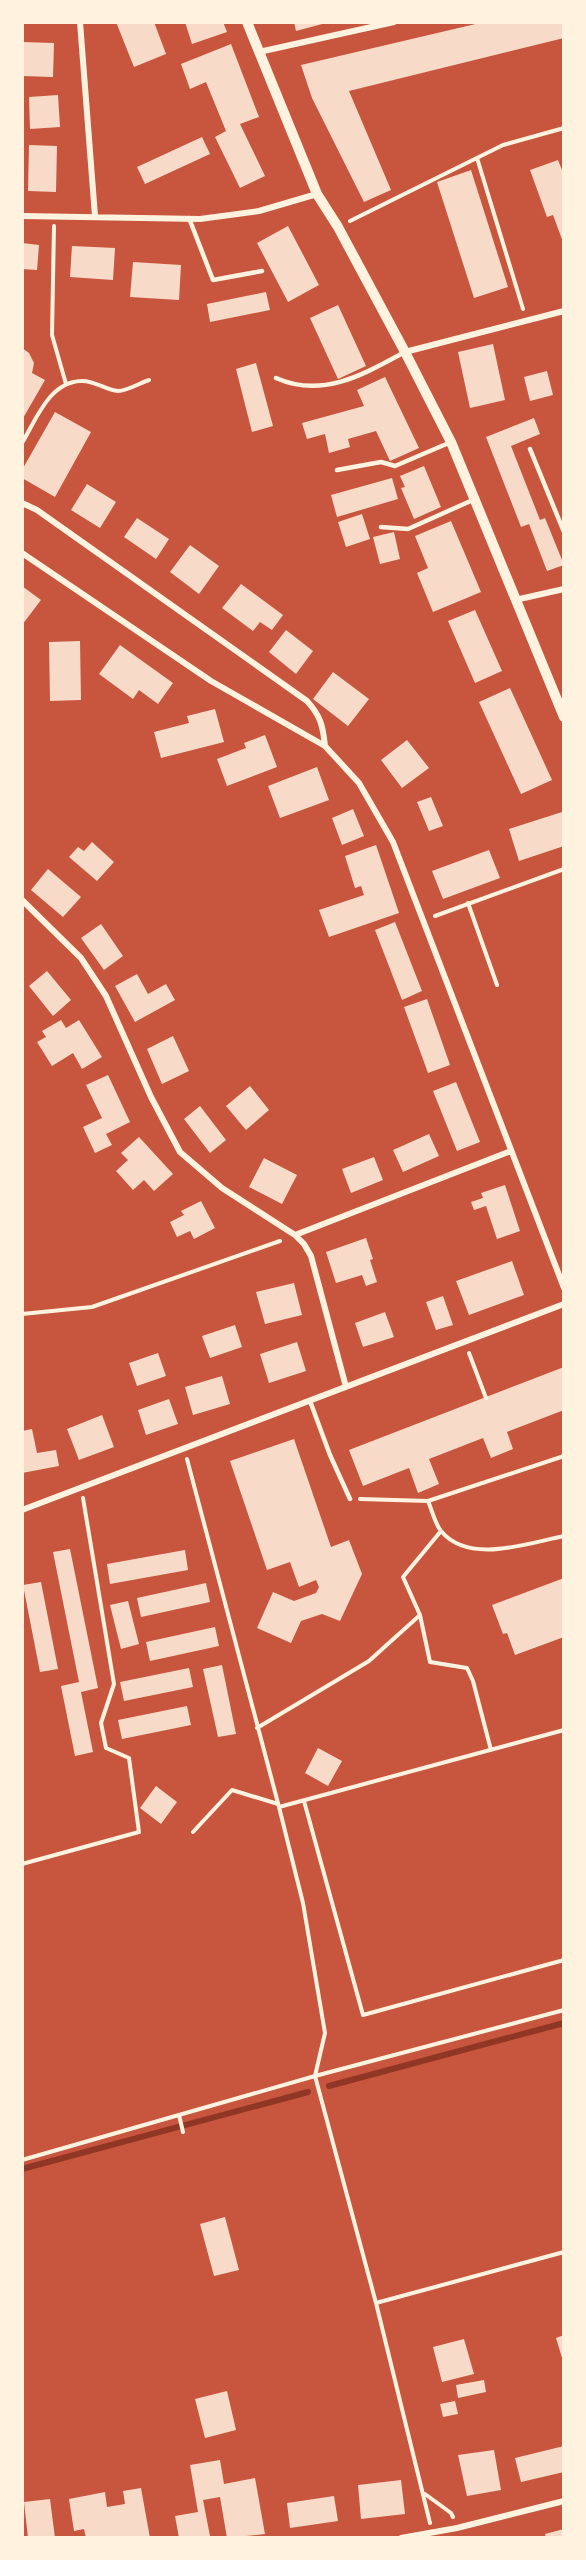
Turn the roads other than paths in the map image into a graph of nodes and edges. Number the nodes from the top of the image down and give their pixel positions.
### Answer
1 (80, 22) edge
2 (247, 22) edge
3 (394, 22) edge
4 (258, 52) junction
5 (317, 194) junction
6 (22, 216) edge
7 (95, 216) junction
8 (189, 218) junction
9 (262, 272) dead end
10 (564, 311) edge
11 (405, 352) junction
12 (276, 378) dead end
13 (451, 442) junction
14 (530, 449) dead end
15 (337, 470) dead end
16 (475, 500) junction
17 (22, 502) edge
18 (381, 527) dead end
19 (564, 532) edge
20 (22, 553) edge
21 (564, 590) edge
22 (515, 600) junction
23 (564, 717) edge
24 (325, 746) junction
25 (22, 900) edge
26 (511, 1151) junction
27 (295, 1235) junction
28 (564, 1288) edge
29 (564, 1304) edge
30 (346, 1387) junction
31 (310, 1401) junction
32 (350, 1499) road end
33 (22, 1510) edge
34 (564, 2501) edge
35 (401, 2538) edge

1 - 7 street
2 - 4 street
3 - 4 street
4 - 5 street
5 - 8 street
5 - 11 street
6 - 7 street
7 - 8 street
8 - 9 lane
10 - 11 street
11 - 12 lane
11 - 13 street
13 - 15 lane
13 - 16 street
14 - 19 lane
16 - 18 lane
16 - 22 street
17 - 24 street
20 - 24 street
21 - 22 street
22 - 23 street
24 - 26 street
25 - 27 street
26 - 27 street
26 - 28 street
27 - 30 street
29 - 30 street
30 - 31 street
31 - 32 lane
31 - 33 street
34 - 35 street

